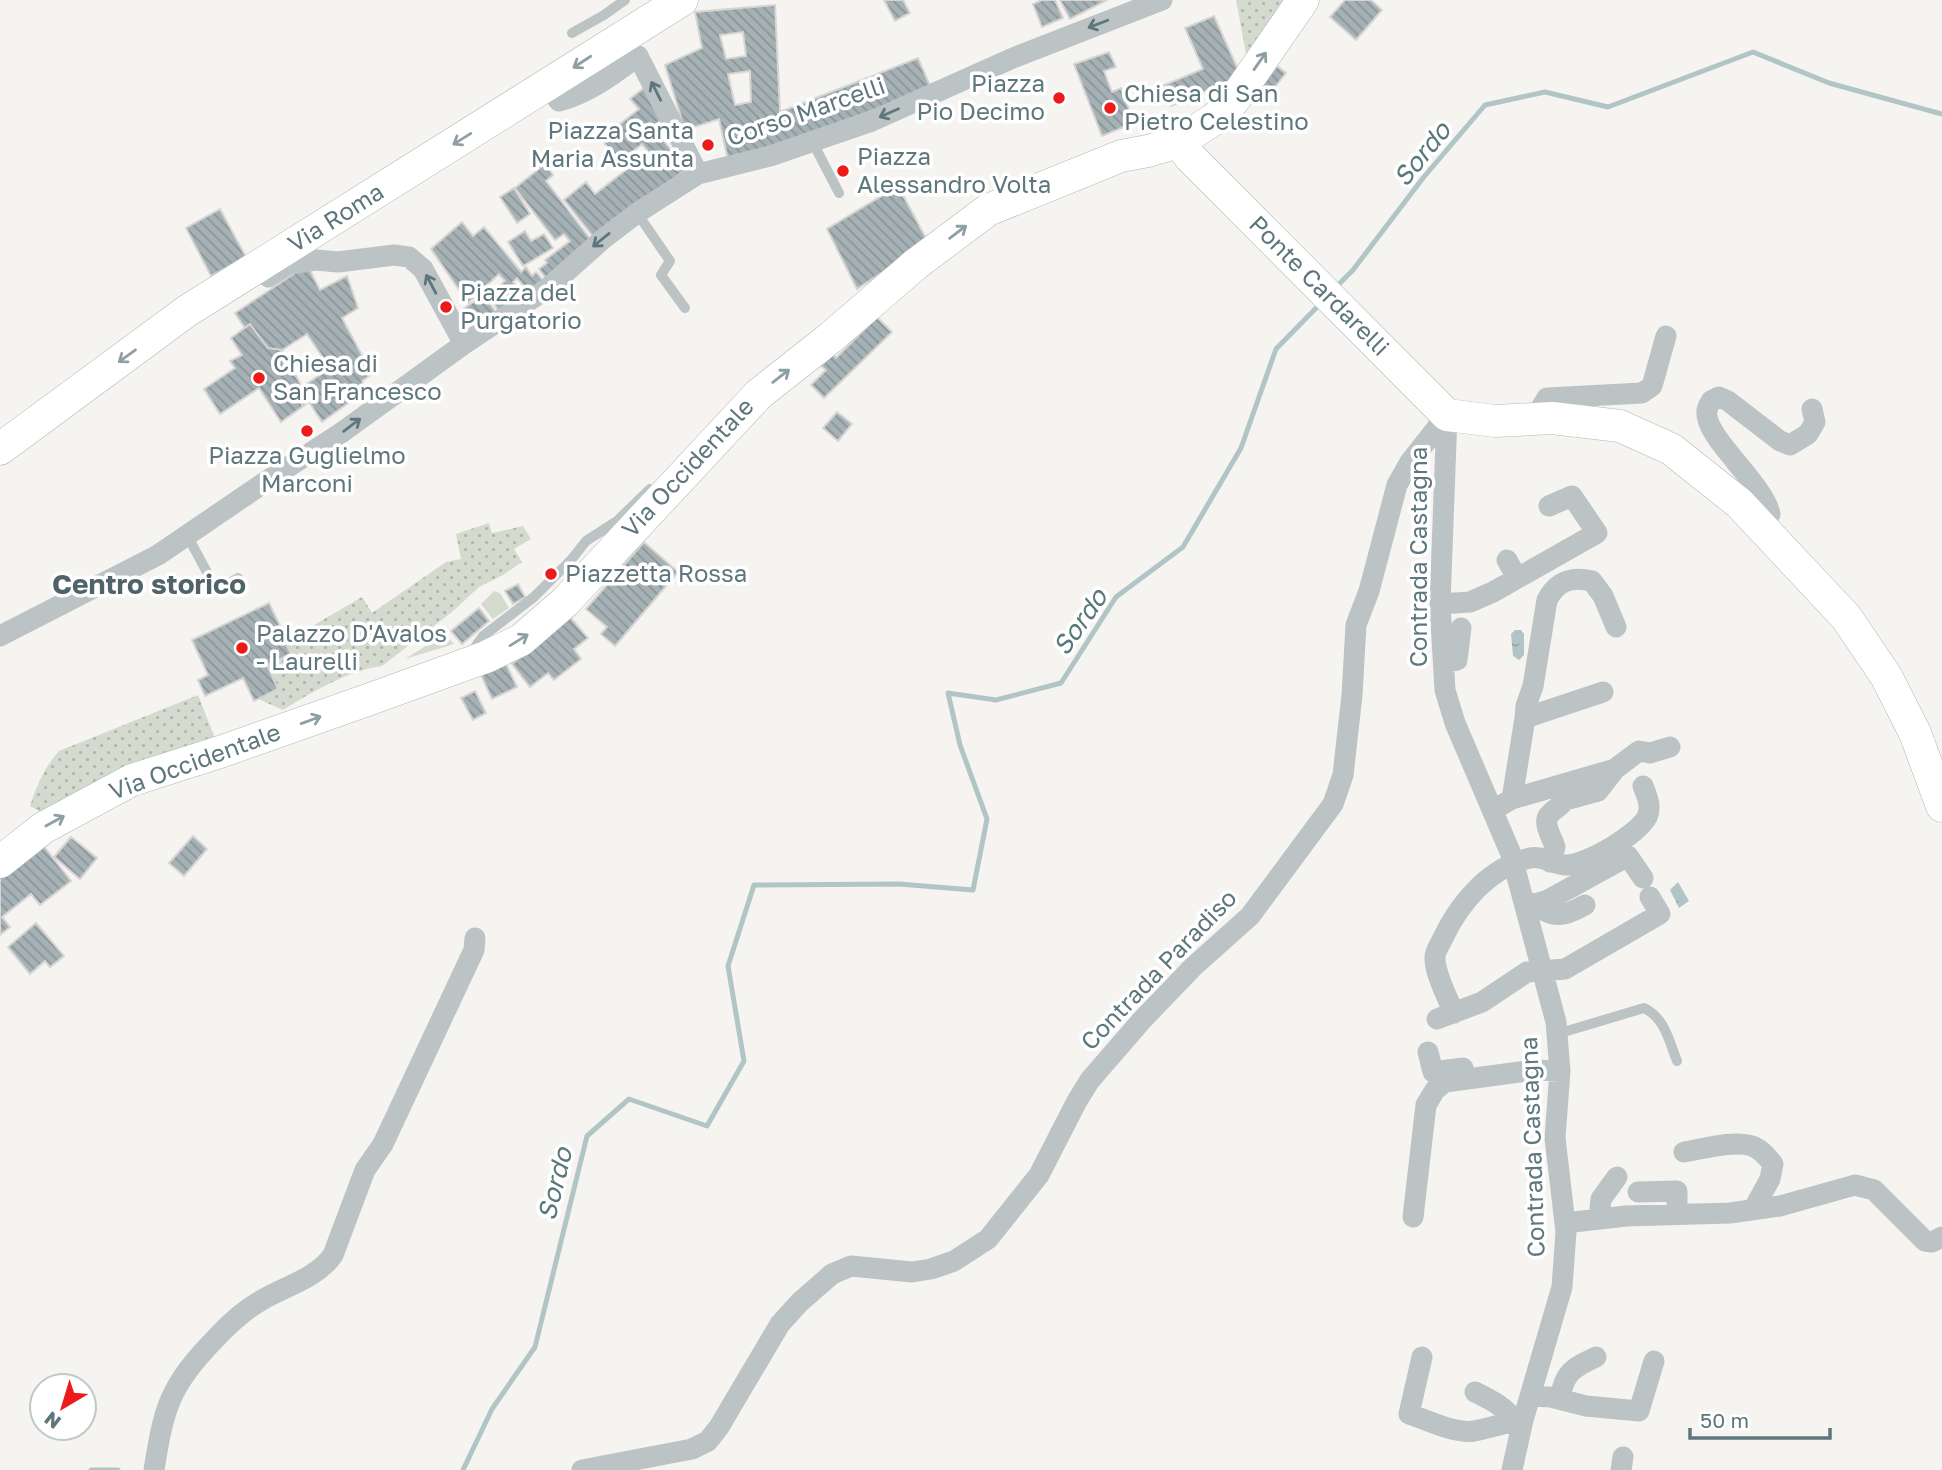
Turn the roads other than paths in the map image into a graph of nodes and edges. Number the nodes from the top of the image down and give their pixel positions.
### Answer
1 (625, 0) edge
2 (682, 0) edge
3 (1162, 0) edge
4 (1303, 0) edge
5 (572, 33) dead end
6 (547, 86) junction
7 (812, 141) junction
8 (1185, 150) junction
9 (698, 174) junction
10 (839, 193) dead end
11 (637, 213) junction
12 (685, 308) dead end
13 (164, 329) junction
14 (1666, 336) dead end
15 (464, 344) junction
16 (1812, 409) dead end
17 (1447, 415) junction
18 (1539, 419) junction
19 (0, 449) edge
20 (656, 483) dead end
21 (1549, 506) dead end
22 (617, 522) junction
23 (1760, 524) junction
24 (187, 535) junction
25 (603, 559) junction
26 (238, 578) dead end
27 (1440, 604) junction
28 (1616, 627) dead end
29 (1461, 628) dead end
30 (0, 636) edge
31 (1450, 662) junction
32 (465, 664) junction
33 (1604, 692) dead end
34 (1460, 696) dead end
35 (1525, 718) junction
36 (1670, 747) dead end
37 (1615, 769) junction
38 (1643, 786) dead end
39 (1512, 799) junction
40 (1942, 806) edge
41 (1493, 810) junction
42 (0, 862) edge
43 (1550, 862) junction
44 (1514, 863) junction
45 (1530, 903) junction
46 (1585, 905) dead end
47 (475, 937) dead end
48 (1542, 971) junction
49 (1428, 1052) dead end
50 (1559, 1053) junction
51 (1677, 1061) dead end
52 (1684, 1152) dead end
53 (1617, 1177) dead end
54 (1638, 1192) dead end
55 (1754, 1210) junction
56 (1677, 1213) junction
57 (1413, 1217) dead end
58 (1599, 1219) junction
59 (1565, 1223) junction
60 (1942, 1237) edge
61 (1422, 1357) dead end
62 (1596, 1357) dead end
63 (1654, 1361) dead end
64 (1475, 1392) dead end
65 (1530, 1396) junction
66 (1560, 1399) junction
67 (1519, 1421) junction
68 (155, 1463) edge
69 (582, 1470) edge
70 (1512, 1470) edge

1 - 5 lane
2 -> 6 main road, Via Roma
3 -> 7 street, Corso Marcelli
8 -> 4 main road, Via Occidentale
9 -> 6 street
6 -> 13 main road, Via Roma
7 - 9 street, Corso Marcelli
7 - 10 lane
8 - 17 main road, Ponte Cardarelli
25 -> 8 main road, Via Occidentale
9 - 11 street, Corso Marcelli
11 - 12 lane
11 -> 15 street, Corso Marcelli
15 -> 13 street
13 -> 19 main road, Via Roma
14 - 18 street
24 -> 15 street, Corso Marcelli
16 - 23 street
17 - 18 main road
17 - 27 street, Contrada Castagna
17 - 69 street, Contrada Paradiso
18 - 23 main road
20 - 22 lane
21 - 27 street
22 - 25 lane
22 - 32 lane
23 - 40 main road
24 - 26 lane
24 - 30 street, Corso Marcelli
32 -> 25 main road, Via Occidentale
27 - 31 street, Contrada Castagna
28 - 35 street
29 - 31 street
31 - 34 street
31 - 41 street, Contrada Castagna
42 -> 32 main road, Via Occidentale
33 - 35 street
35 - 39 street
36 - 37 street
37 - 39 street
37 - 43 street
38 - 43 street
39 - 41 street
41 - 44 street, Contrada Castagna
43 - 44 street
44 - 45 street, Contrada Castagna
44 - 48 street
45 - 46 street
45 - 48 street, Contrada Castagna
45 - 48 street
47 - 68 street
48 - 50 street, Contrada Castagna
49 - 50 street
50 - 51 lane
50 - 57 street
50 - 59 street, Contrada Castagna
52 - 55 street
53 - 58 street
54 - 56 street
55 - 56 street
55 - 60 street
56 - 58 street
58 - 59 street
59 - 65 street, Contrada Castagna
61 - 67 street
62 - 66 street
63 - 66 street
64 - 67 street
65 - 66 street
65 - 67 street, Contrada Castagna
67 - 70 street, Contrada Castagna

